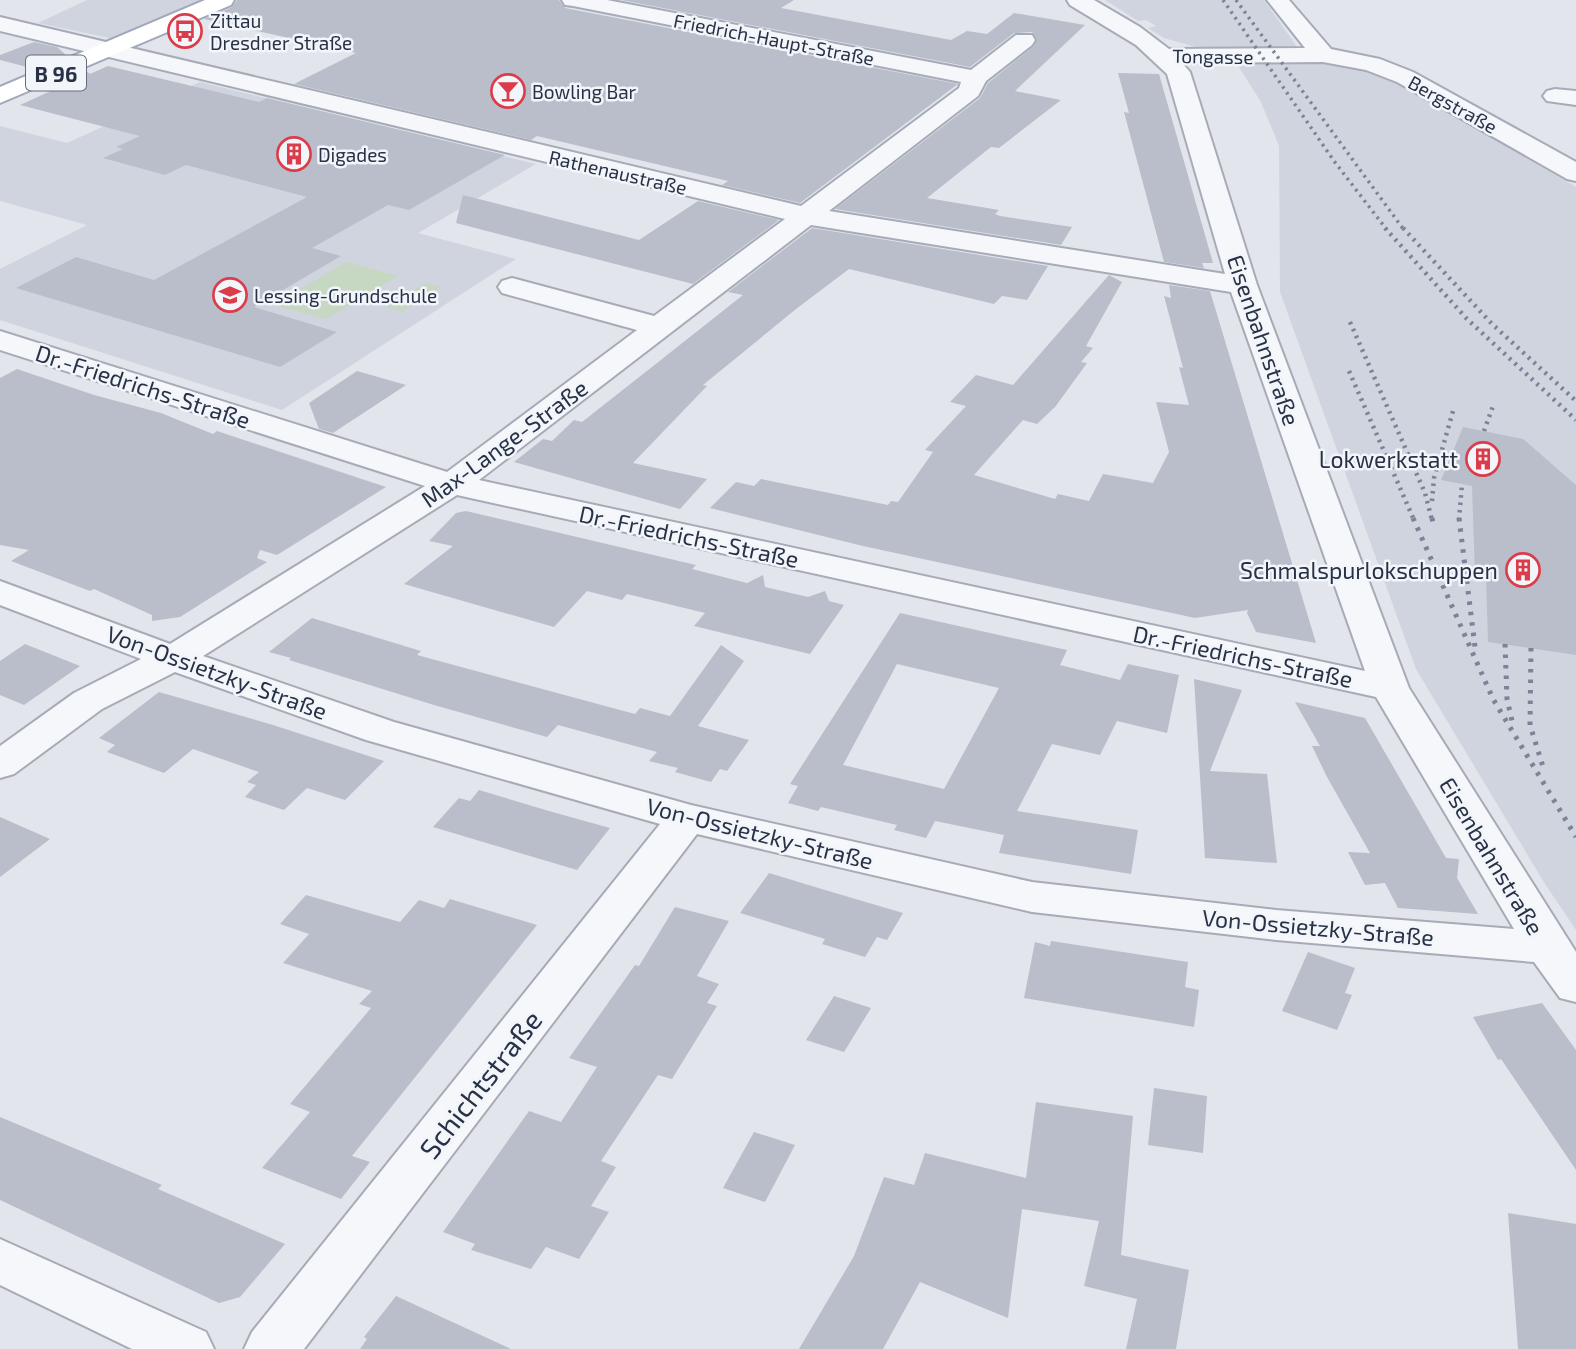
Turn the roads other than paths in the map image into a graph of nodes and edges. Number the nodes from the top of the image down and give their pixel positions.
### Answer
1 (223, 0) edge
2 (573, 0) edge
3 (1078, 0) edge
4 (1278, 0) edge
5 (0, 24) edge
6 (1024, 40) dead end
7 (112, 50) junction
8 (1323, 55) junction
9 (1165, 56) junction
10 (975, 78) junction
11 (0, 96) edge
12 (1576, 173) edge
13 (807, 216) junction
14 (1243, 285) junction
15 (512, 287) dead end
16 (660, 327) junction
17 (0, 340) edge
18 (452, 484) junction
19 (0, 592) edge
20 (173, 658) junction
21 (1390, 688) junction
22 (0, 765) edge
23 (687, 818) junction
24 (1548, 947) junction
25 (1576, 986) edge
26 (0, 1261) edge
27 (186, 1349) edge
28 (272, 1349) edge

1 - 7 main road, B 96
2 - 10 street, Friedrich-Haupt-Straße
3 - 9 street, Tongasse
4 - 8 street
5 - 7 street, Rathenaustraße
6 - 10 street, Max-Lange-Straße
7 - 11 main road, B 96
7 - 13 street, Rathenaustraße
8 - 9 street, Tongasse
8 - 12 street, Bergstraße
9 - 14 street, Eisenbahnstraße
10 - 13 street, Max-Lange-Straße
13 - 14 street, Rathenaustraße
13 - 16 street, Max-Lange-Straße
14 - 21 street, Eisenbahnstraße
15 - 16 street
16 - 18 street, Max-Lange-Straße
17 - 18 street, Dr.-Friedrichs-Straße
18 - 20 street, Max-Lange-Straße
18 - 21 street, Dr.-Friedrichs-Straße
19 - 20 street, Von-Ossietzky-Straße
20 - 22 street, Max-Lange-Straße
20 - 23 street, Von-Ossietzky-Straße
21 - 24 street, Eisenbahnstraße
23 - 24 street, Von-Ossietzky-Straße
23 - 28 street, Schichtstraße
24 - 25 street, Eisenbahnstraße
26 - 27 street

